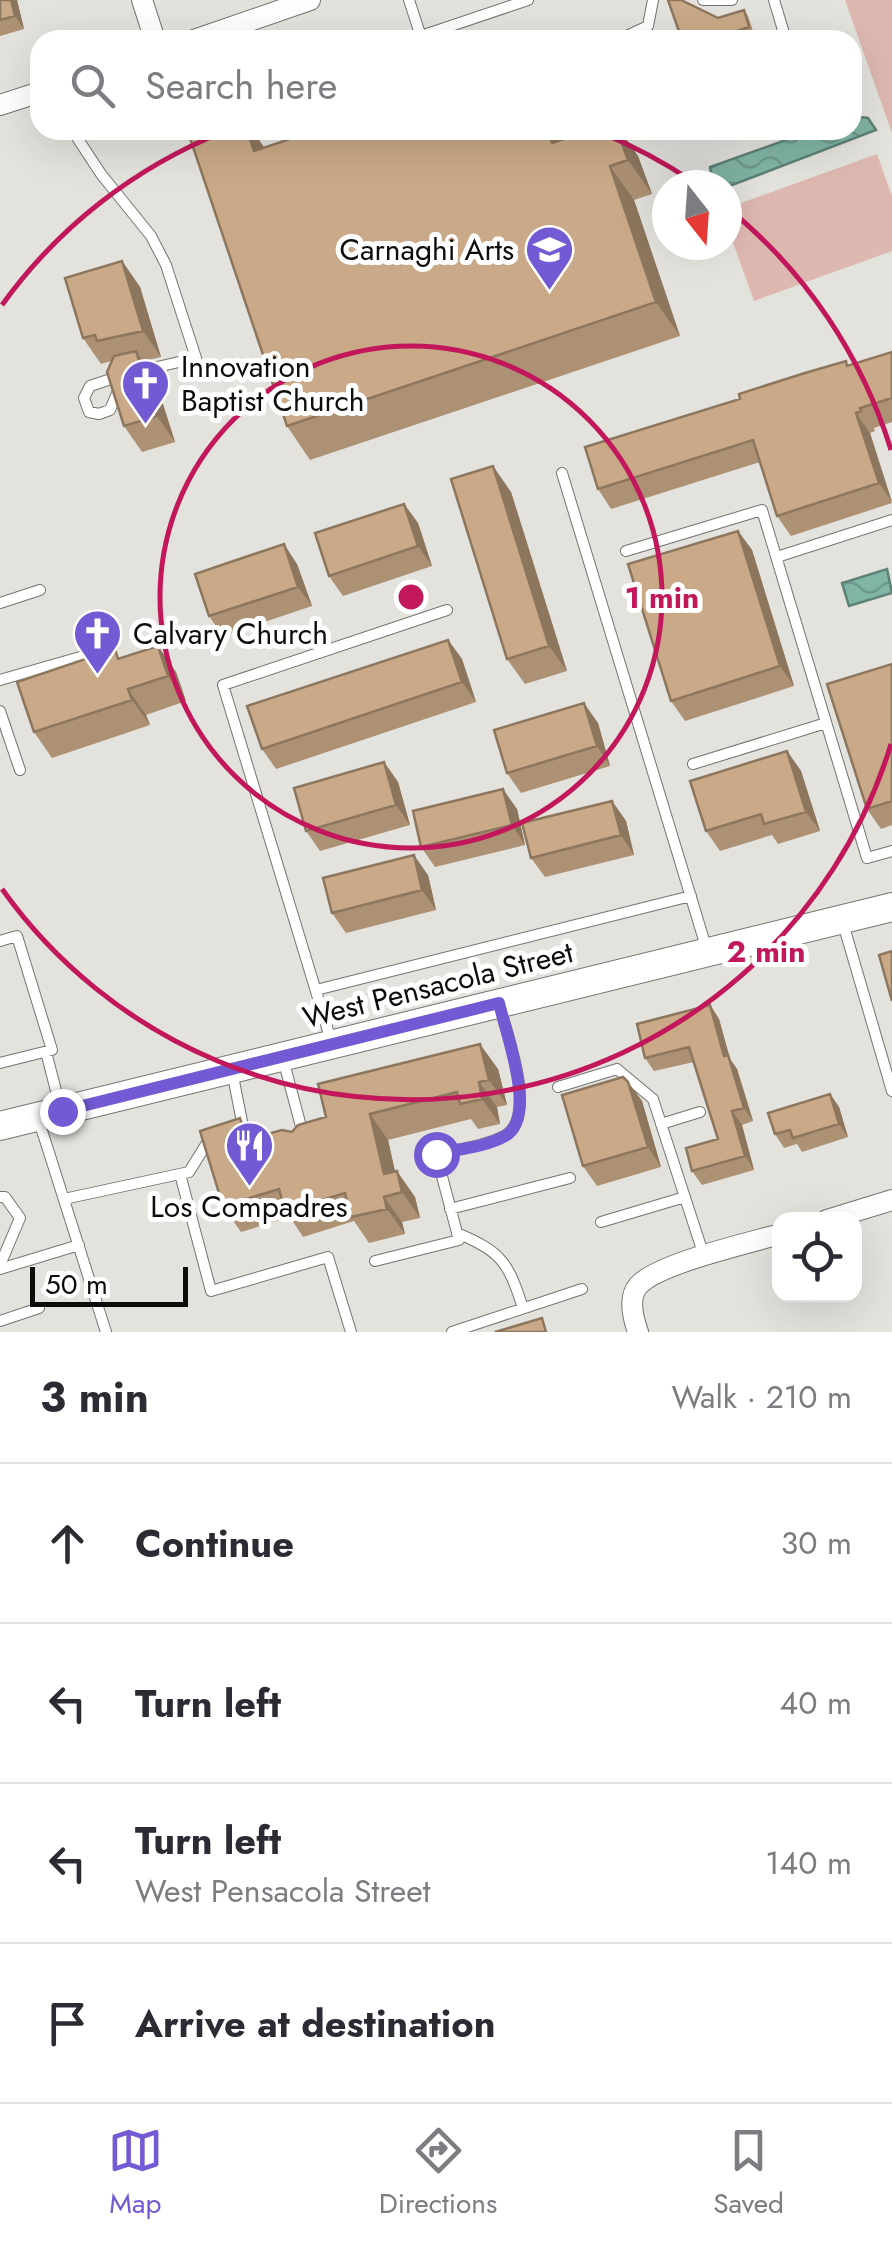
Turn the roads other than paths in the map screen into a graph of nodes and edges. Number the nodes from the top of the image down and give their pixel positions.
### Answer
1 (142, 0) edge
2 (310, 0) edge
3 (409, 0) edge
4 (528, 0) edge
5 (653, 0) edge
6 (703, 0) edge
7 (732, 0) edge
8 (774, 0) edge
9 (152, 30) edge
10 (223, 30) edge
11 (419, 30) edge
12 (444, 30) edge
13 (639, 30) edge
14 (783, 30) edge
15 (30, 95) edge
16 (0, 105) edge
17 (79, 140) edge
18 (126, 374) junction
19 (562, 473) dead end
20 (892, 520) edge
21 (626, 551) dead end
22 (777, 557) junction
23 (40, 590) dead end
24 (0, 603) edge
25 (447, 610) dead end
26 (105, 650) edge
27 (0, 680) edge
28 (0, 710) edge
29 (826, 722) junction
30 (6, 747) edge
31 (693, 764) dead end
32 (20, 770) dead end
33 (892, 851) edge
34 (691, 896) junction
35 (892, 907) edge
36 (842, 919) junction
37 (0, 941) edge
38 (708, 952) junction
39 (316, 990) junction
40 (499, 1003) junction
41 (332, 1044) junction
42 (46, 1052) junction
43 (283, 1057) junction
44 (0, 1064) edge
45 (232, 1070) junction
46 (558, 1087) dead end
47 (892, 1091) edge
48 (700, 1112) dead end
49 (50, 1114) junction
50 (1, 1120) edge
51 (662, 1124) junction
52 (307, 1150) edge
53 (180, 1174) junction
54 (570, 1178) dead end
55 (0, 1197) edge
56 (685, 1197) junction
57 (64, 1199) junction
58 (892, 1200) edge
59 (450, 1209) junction
60 (853, 1212) edge
61 (601, 1222) dead end
62 (456, 1233) junction
63 (772, 1236) edge
64 (78, 1245) junction
65 (704, 1257) junction
66 (374, 1261) dead end
67 (0, 1267) edge
68 (582, 1289) dead end
69 (39, 1308) dead end
70 (522, 1308) junction
71 (0, 1321) edge
72 (106, 1332) edge
73 (351, 1332) edge
74 (452, 1332) edge
75 (638, 1332) edge

1 - 9 street
2 - 10 street
3 - 11 lane
4 - 12 lane
5 - 13 lane
6 - 7 lane
8 - 14 lane
15 - 16 street
17 - 18 lane
18 - 18 lane
19 - 34 lane
20 - 22 lane
21 - 22 lane
22 - 29 lane
23 - 24 lane
25 - 39 lane
26 - 27 lane
28 - 30 lane
29 - 31 lane
29 - 33 lane
30 - 32 lane
34 - 38 lane
34 - 39 lane
35 - 36 main road, West Pensacola Street
36 - 38 main road, West Pensacola Street
36 - 47 lane
37 - 42 lane
38 - 40 main road, West Pensacola Street
39 - 41 lane
40 - 41 main road, West Pensacola Street
40 - 59 lane
41 - 43 main road, West Pensacola Street
42 - 44 lane
42 - 49 lane
43 - 45 main road, West Pensacola Street
43 - 52 lane
45 - 49 main road, West Pensacola Street
45 - 53 lane
46 - 51 lane
48 - 51 lane
49 - 50 main road, West Pensacola Street
49 - 57 lane
51 - 56 lane
53 - 57 lane
53 - 73 lane
54 - 59 lane
55 - 67 lane
56 - 61 lane
56 - 65 lane
57 - 64 lane
58 - 60 street
59 - 62 lane
62 - 66 lane
62 - 70 lane
63 - 65 street
64 - 67 lane
64 - 72 lane
65 - 75 street
68 - 70 lane
69 - 71 lane
70 - 74 lane

